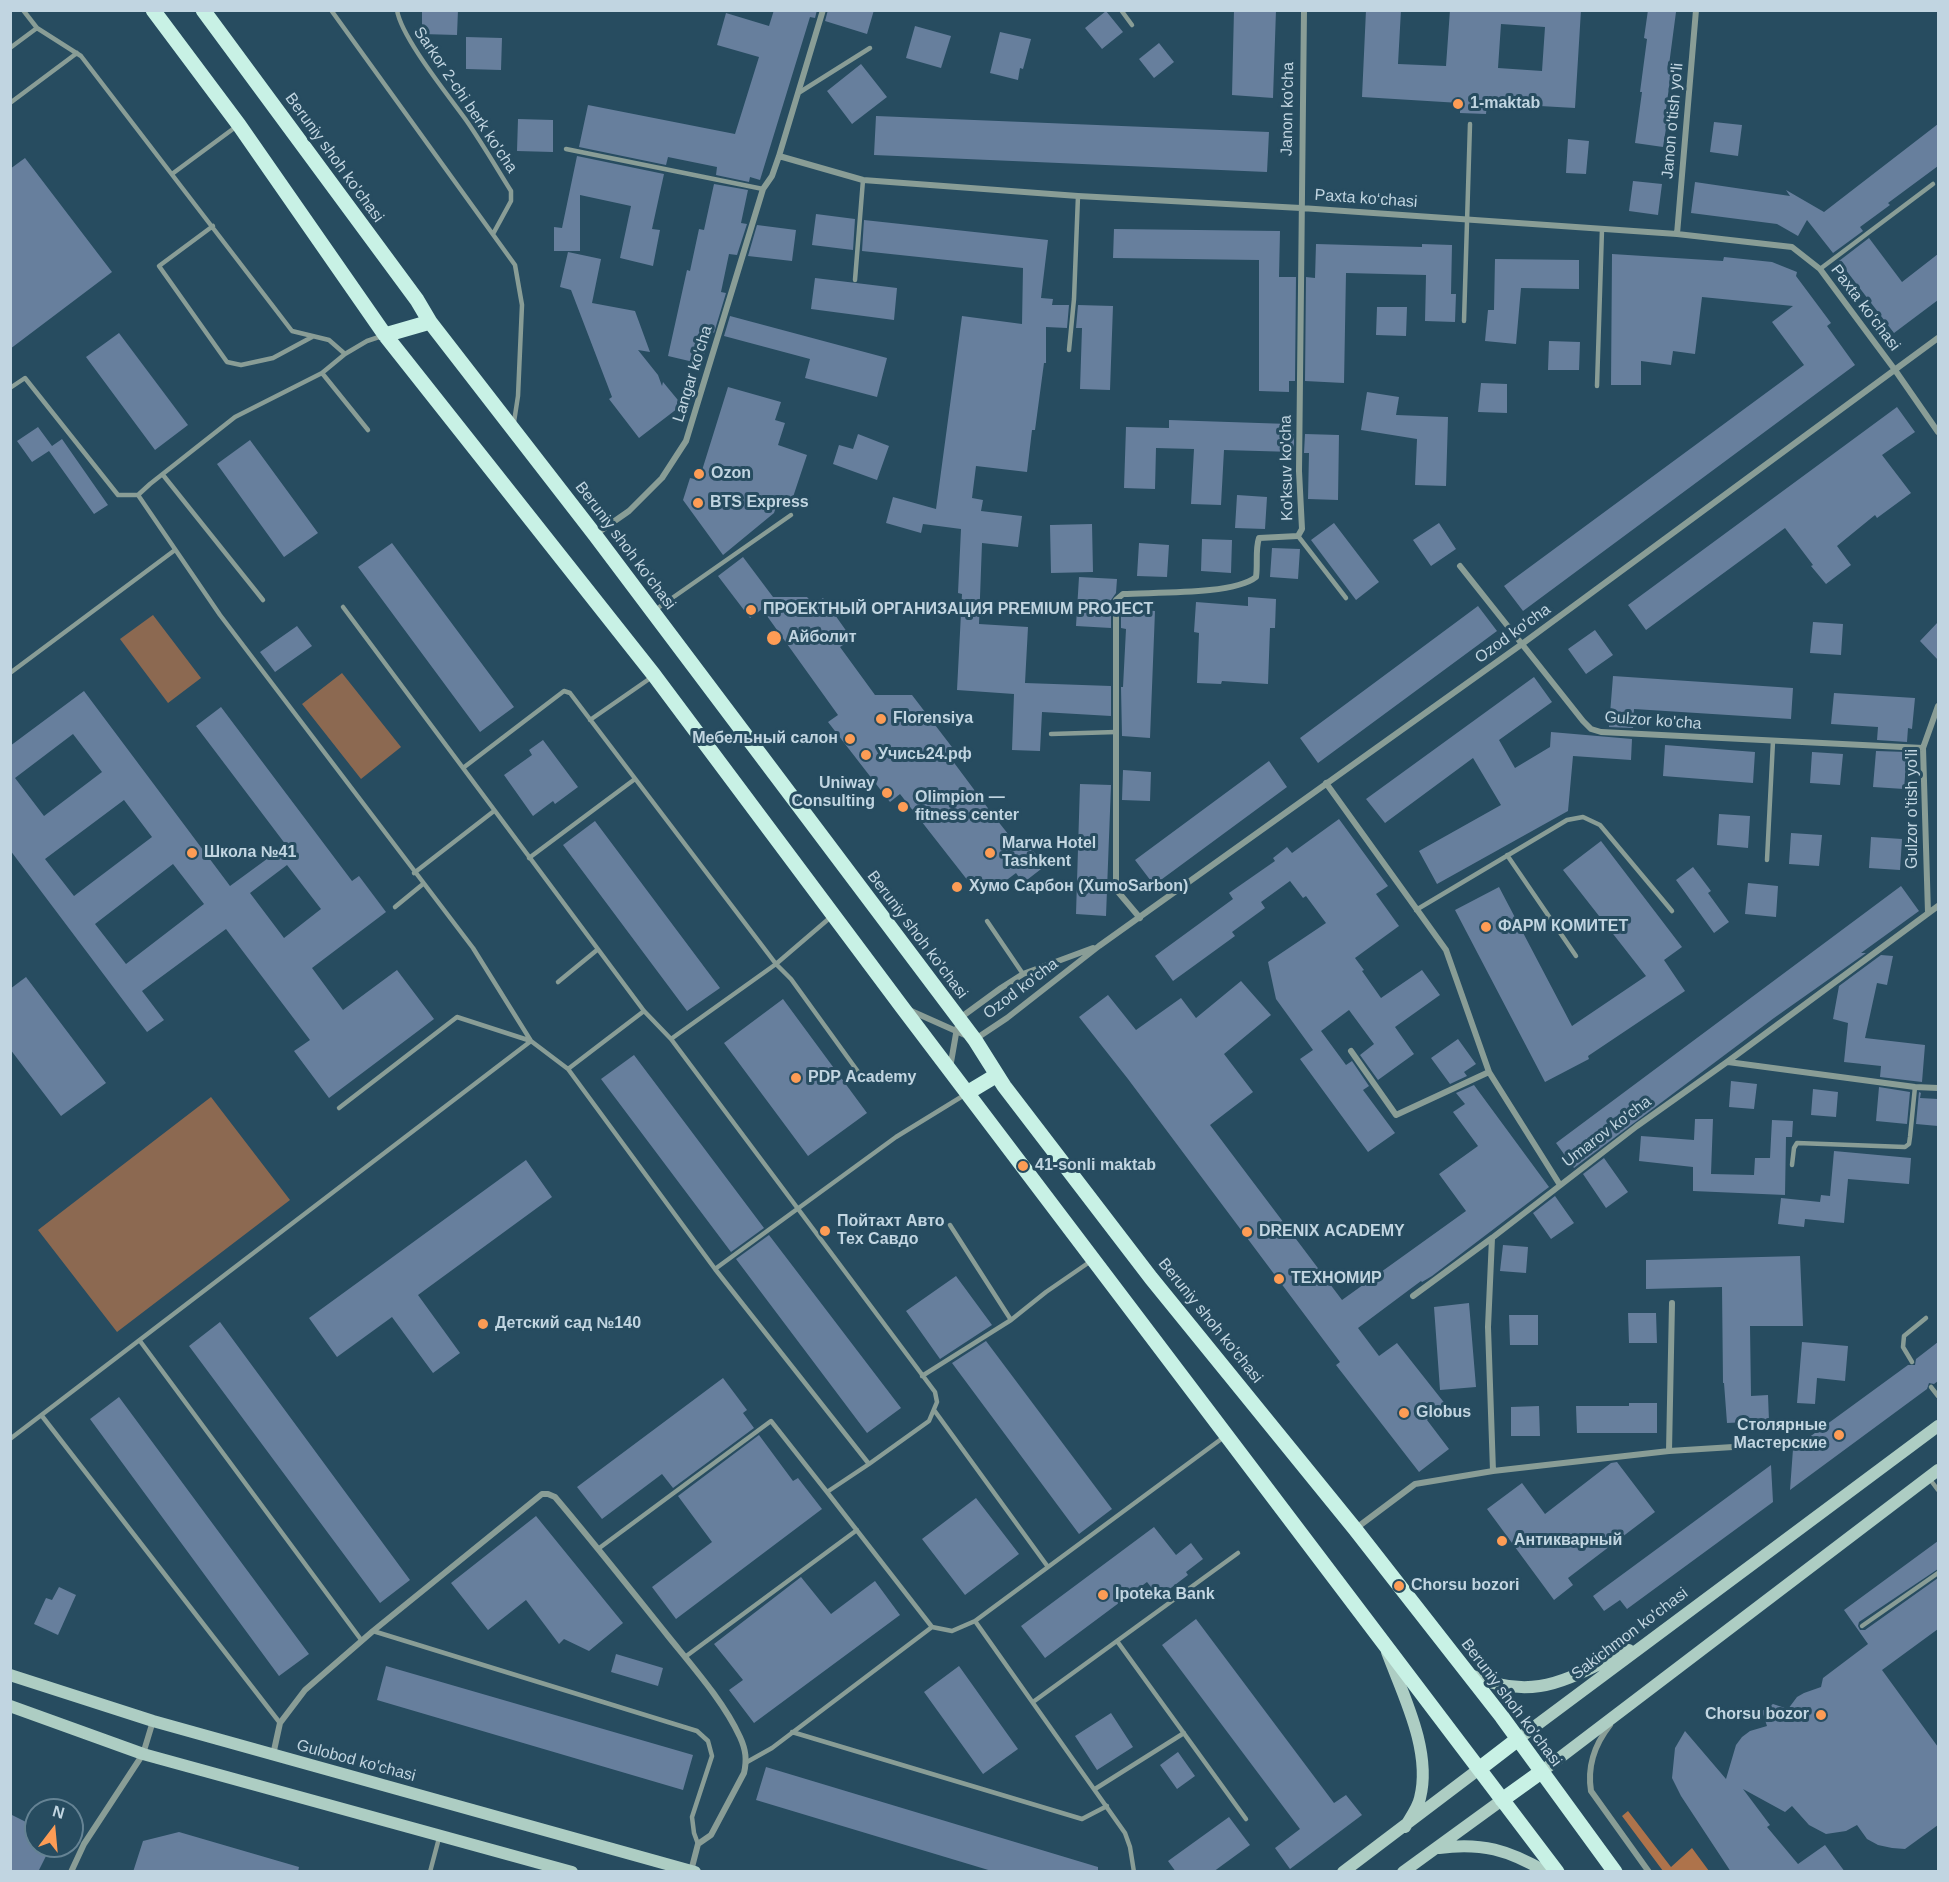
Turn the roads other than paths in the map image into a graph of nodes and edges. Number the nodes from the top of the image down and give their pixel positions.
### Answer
1 (22, 10) edge
2 (153, 10) edge
3 (203, 10) edge
4 (331, 10) edge
5 (397, 10) edge
6 (823, 10) edge
7 (1121, 10) edge
8 (1304, 10) edge
9 (1696, 10) edge
10 (1132, 25) dead end
11 (37, 27) junction
12 (10, 48) edge
13 (870, 48) dead end
14 (77, 53) junction
15 (800, 92) junction
16 (10, 103) edge
17 (1470, 124) dead end
18 (239, 125) junction
19 (566, 148) dead end
20 (779, 156) junction
21 (172, 174) junction
22 (863, 180) junction
23 (1933, 184) dead end
24 (763, 189) junction
25 (1078, 196) junction
26 (1300, 208) junction
27 (1467, 219) junction
28 (213, 226) junction
29 (1602, 229) junction
30 (494, 234) junction
31 (1677, 234) junction
32 (1820, 269) junction
33 (855, 280) dead end
34 (1464, 321) dead end
35 (430, 322) junction
36 (385, 335) junction
37 (313, 336) junction
38 (1938, 338) edge
39 (1069, 350) dead end
40 (345, 354) junction
41 (1895, 370) junction
42 (322, 373) junction
43 (1597, 386) dead end
44 (10, 388) edge
45 (368, 430) dead end
46 (512, 431) junction
47 (1938, 432) edge
48 (163, 475) junction
49 (138, 495) junction
50 (790, 515) dead end
51 (595, 535) junction
52 (1298, 536) junction
53 (175, 550) junction
54 (1460, 566) dead end
55 (1346, 598) dead end
56 (263, 600) dead end
57 (343, 607) dead end
58 (652, 612) junction
59 (1522, 644) junction
60 (10, 673) edge
61 (654, 675) junction
62 (1938, 706) edge
63 (590, 720) junction
64 (1116, 732) junction
65 (1051, 734) dead end
66 (1773, 741) junction
67 (1923, 748) junction
68 (463, 768) junction
69 (635, 780) junction
70 (1326, 783) junction
71 (494, 811) junction
72 (1507, 855) junction
73 (529, 858) junction
74 (1767, 860) dead end
75 (414, 873) junction
76 (423, 884) junction
77 (1938, 906) edge
78 (395, 907) dead end
79 (1416, 910) junction
80 (1672, 911) dead end
81 (1928, 913) junction
82 (834, 914) junction
83 (1140, 918) junction
84 (987, 921) dead end
85 (1099, 946) junction
86 (597, 950) junction
87 (1576, 956) dead end
88 (776, 963) junction
89 (1023, 974) junction
90 (558, 982) dead end
91 (902, 1007) junction
92 (644, 1011) junction
93 (957, 1025) junction
94 (671, 1040) junction
95 (975, 1040) junction
96 (531, 1041) junction
97 (1351, 1051) dead end
98 (1727, 1062) junction
99 (568, 1069) junction
100 (950, 1070) junction
101 (1489, 1072) junction
102 (997, 1075) junction
103 (864, 1080) dead end
104 (1915, 1087) junction
105 (1938, 1088) edge
106 (967, 1093) junction
107 (339, 1108) dead end
108 (1792, 1165) dead end
109 (1560, 1185) junction
110 (798, 1209) junction
111 (950, 1226) dead end
112 (1492, 1238) junction
113 (1094, 1260) junction
114 (715, 1269) junction
115 (1413, 1296) dead end
116 (1672, 1303) dead end
117 (1926, 1318) dead end
118 (1011, 1320) junction
119 (140, 1341) junction
120 (1912, 1362) dead end
121 (922, 1376) junction
122 (1930, 1387) dead end
123 (1938, 1396) edge
124 (934, 1410) junction
125 (42, 1416) junction
126 (1938, 1426) edge
127 (1226, 1435) junction
128 (10, 1439) edge
129 (1766, 1445) dead end
130 (1669, 1451) junction
131 (868, 1464) junction
132 (1493, 1470) junction
133 (1934, 1474) edge
134 (1938, 1490) edge
135 (827, 1492) junction
136 (1355, 1529) junction
137 (857, 1530) junction
138 (598, 1549) junction
139 (1238, 1553) dead end
140 (1048, 1567) junction
141 (1938, 1574) edge
142 (975, 1621) junction
143 (1862, 1626) dead end
144 (932, 1627) junction
145 (373, 1631) junction
146 (362, 1641) junction
147 (1117, 1641) junction
148 (1650, 1641) junction
149 (1383, 1642) junction
150 (685, 1657) junction
151 (1467, 1673) junction
152 (10, 1675) edge
153 (1033, 1702) junction
154 (10, 1706) edge
155 (1617, 1716) junction
156 (153, 1721) junction
157 (280, 1723) junction
158 (792, 1732) junction
159 (1184, 1733) junction
160 (1518, 1739) junction
161 (143, 1754) junction
162 (273, 1755) junction
163 (747, 1762) junction
164 (1479, 1768) junction
165 (1541, 1772) junction
166 (1095, 1789) junction
167 (1503, 1800) junction
168 (1107, 1806) junction
169 (1246, 1819) dead end
170 (1405, 1827) junction
171 (440, 1835) junction
172 (698, 1844) junction
173 (1434, 1849) junction
174 (693, 1871) edge
175 (71, 1872) edge
176 (430, 1872) edge
177 (572, 1872) edge
178 (1134, 1872) edge
179 (1343, 1872) edge
180 (1403, 1872) edge
181 (1546, 1872) edge
182 (1557, 1872) edge
183 (1615, 1872) edge
184 (1649, 1872) edge

1 - 11 lane
2 - 18 main road
3 - 35 main road, Beruniy shoh ko'chasi
4 - 30 lane
5 - 30 lane, Sarkor 2-chi berk ko'cha
6 - 15 street, Langar ko'cha
7 - 10 lane
8 - 26 street, Janon ko'cha
9 - 31 street, Janon o'tish yo'li
11 - 12 lane
11 - 14 lane
13 - 15 lane
14 - 16 lane
14 - 21 lane
15 - 20 street, Langar ko'cha
17 - 27 lane
18 - 21 lane
18 - 36 main road
19 - 24 lane
20 - 22 street, Paxta ko‘chasi
20 - 24 street, Langar ko'cha
21 - 28 lane
22 - 25 street, Paxta ko‘chasi
22 - 33 lane
23 - 32 lane
24 - 51 street, Langar ko'cha
25 - 26 street, Paxta ko‘chasi
25 - 39 lane
26 - 27 street, Paxta ko‘chasi
26 - 52 street, Ko'ksuv ko'cha
27 - 29 street, Paxta ko‘chasi
27 - 34 lane
28 - 37 lane
28 - 37 lane
29 - 31 street, Paxta ko‘chasi
29 - 43 lane
30 - 46 lane
31 - 32 street, Paxta ko‘chasi
32 - 41 street, Paxta ko‘chasi
35 - 36 main road
35 - 46 main road, Beruniy shoh ko'chasi
36 - 40 lane
36 - 61 main road
37 - 40 lane
38 - 41 street, Ozod ko'cha
40 - 42 lane
41 - 47 street
41 - 59 street, Ozod ko'cha
42 - 45 lane
42 - 48 lane
44 - 49 lane
46 - 51 main road, Beruniy shoh ko'chasi
48 - 49 lane
48 - 56 lane
49 - 53 lane
50 - 58 lane
51 - 58 main road, Beruniy shoh ko'chasi
52 - 55 lane
52 - 64 street, Ko'ksuv ko'cha
53 - 60 lane
53 - 75 lane
54 - 59 street, Gulzor ko'cha
57 - 68 lane
58 - 93 main road, Beruniy shoh ko'chasi
59 - 66 street, Gulzor ko'cha
59 - 70 street, Ozod ko'cha
61 - 63 lane
61 - 82 main road
62 - 67 street, Gulzor o'tish yo'li
63 - 68 lane
63 - 69 lane
64 - 65 lane
64 - 83 street, Ko'ksuv ko'cha
66 - 67 street, Gulzor ko'cha
66 - 74 lane
67 - 81 street, Gulzor o'tish yo'li
68 - 71 lane
69 - 73 lane
69 - 88 lane
70 - 79 street
70 - 83 street, Ozod ko'cha
71 - 73 lane
71 - 75 lane
72 - 79 lane
72 - 80 lane
72 - 87 lane
73 - 86 lane
75 - 76 lane
76 - 78 lane
76 - 96 lane
77 - 81 street, Umarov ko'cha
79 - 101 street
81 - 98 street, Umarov ko'cha
82 - 88 lane
82 - 91 main road
83 - 85 street, Ozod ko'cha
84 - 89 lane
85 - 89 street, Ozod ko'cha
85 - 95 street, Ozod ko'cha
86 - 90 lane
86 - 92 lane
88 - 94 lane
88 - 103 lane
89 - 93 street, Ozod ko'cha
91 - 93 street
91 - 100 main road
92 - 94 lane
92 - 99 lane
93 - 95 main road, Beruniy shoh ko'chasi
93 - 100 street
94 - 110 lane
95 - 102 main road, Beruniy shoh ko'chasi
96 - 99 lane
96 - 107 lane
96 - 119 lane
97 - 101 street
98 - 104 street
98 - 109 street, Umarov ko'cha
99 - 114 lane
100 - 106 main road
101 - 109 street
102 - 106 main road
102 - 136 main road, Beruniy shoh ko'chasi
104 - 105 street
104 - 108 lane
106 - 110 lane
106 - 113 main road
109 - 112 street, Umarov ko'cha
110 - 114 lane
110 - 121 lane
111 - 118 lane
112 - 115 street, Umarov ko'cha
112 - 132 street
113 - 118 lane
113 - 127 main road
114 - 131 lane
116 - 130 street
117 - 120 lane
118 - 121 lane
119 - 125 lane
119 - 146 lane
121 - 124 lane
122 - 123 lane
124 - 131 lane
124 - 140 lane
125 - 128 lane
125 - 157 lane
126 - 148 main road, Sakichmon ko'chasi
127 - 140 lane
127 - 149 main road
129 - 130 street
130 - 132 street
131 - 135 lane
132 - 136 street
133 - 134 lane
133 - 155 main road
135 - 137 lane
135 - 138 lane
136 - 151 main road, Beruniy shoh ko'chasi
137 - 144 lane
137 - 150 lane
138 - 145 street
138 - 150 street
139 - 147 lane
140 - 142 lane
141 - 143 lane
142 - 144 lane
142 - 153 lane
144 - 158 lane
145 - 146 street
145 - 172 lane
146 - 157 street
147 - 153 lane
147 - 159 lane
148 - 151 main road
148 - 160 main road, Sakichmon ko'chasi
149 - 164 main road
149 - 170 main road
150 - 163 street
151 - 160 main road, Beruniy shoh ko'chasi
152 - 156 main road, Gulobod ko'chasi
153 - 166 lane
154 - 161 main road
155 - 165 main road
155 - 184 street
156 - 161 street
156 - 162 main road, Gulobod ko'chasi
157 - 162 street
158 - 163 lane
158 - 168 lane
159 - 166 lane
159 - 169 lane
160 - 164 main road, Sakichmon ko'chasi
160 - 165 main road, Beruniy shoh ko'chasi
161 - 171 main road
161 - 175 street
162 - 174 main road, Gulobod ko'chasi
163 - 172 street
164 - 167 main road
164 - 170 main road, Sakichmon ko'chasi
165 - 167 main road
165 - 183 main road, Beruniy shoh ko'chasi
166 - 168 lane
167 - 173 main road
167 - 182 main road
168 - 178 lane
170 - 179 main road, Sakichmon ko'chasi
171 - 176 lane
171 - 177 main road
172 - 174 street
173 - 180 main road
173 - 181 main road

